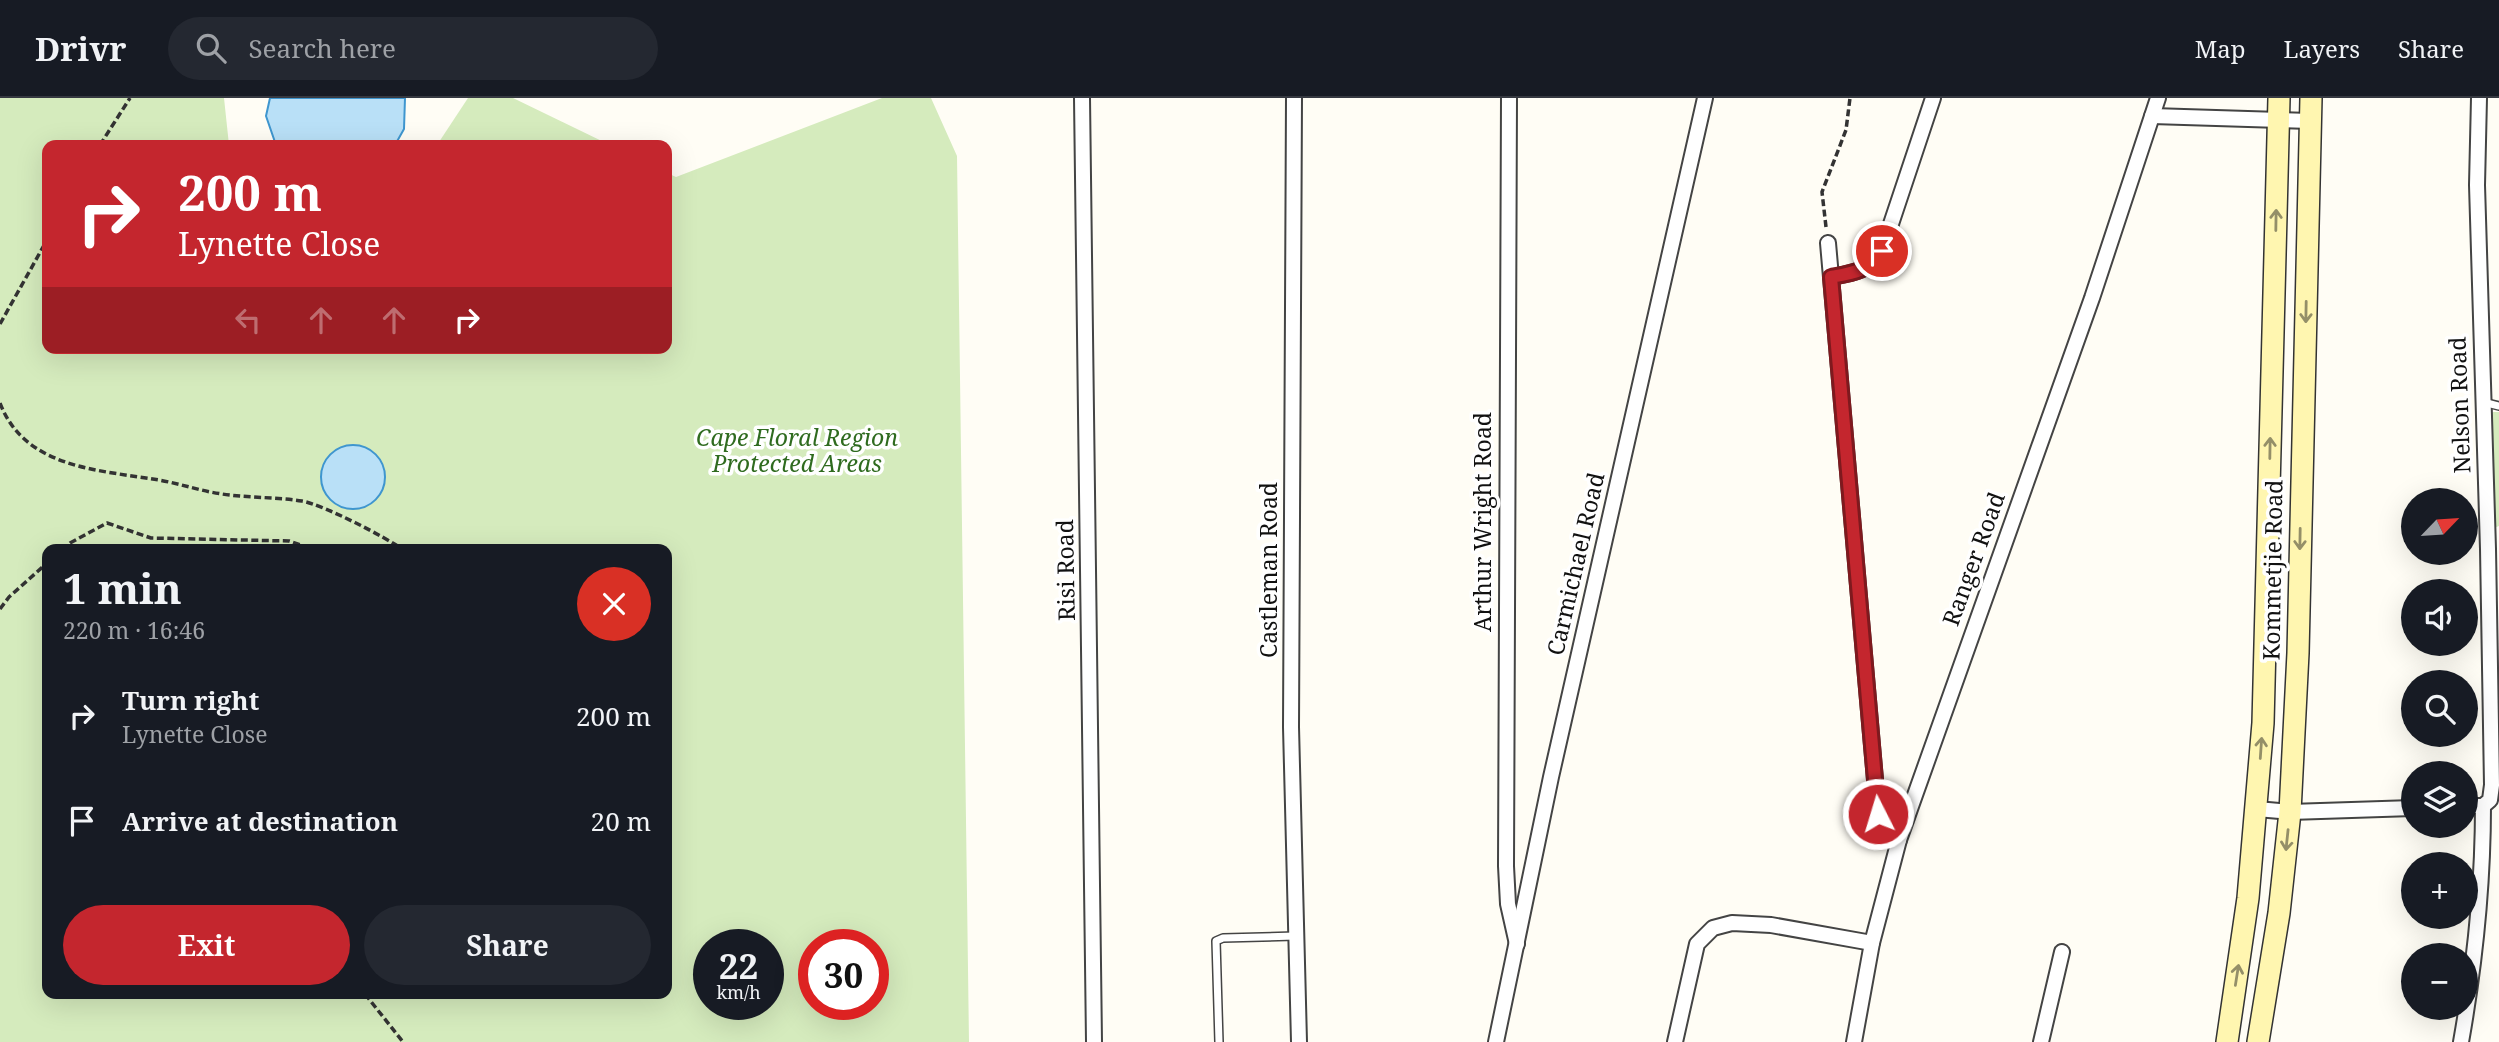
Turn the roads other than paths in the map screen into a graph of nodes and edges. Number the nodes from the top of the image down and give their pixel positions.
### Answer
1 (1082, 98) edge
2 (1294, 98) edge
3 (1509, 98) edge
4 (1705, 98) edge
5 (1933, 98) edge
6 (2158, 98) edge
7 (2279, 98) edge
8 (2311, 98) edge
9 (2479, 98) edge
10 (2152, 116) junction
11 (2310, 121) junction
12 (2278, 122) junction
13 (1828, 243) road end
14 (1831, 277) junction
15 (2483, 402) junction
16 (2499, 405) edge
17 (2494, 546) edge
18 (2478, 806) edge
19 (2483, 806) junction
20 (2401, 808) edge
21 (2257, 809) junction
22 (2290, 812) junction
23 (1899, 839) junction
24 (1295, 936) junction
25 (1872, 943) junction
26 (1518, 945) junction
27 (2062, 952) dead end
28 (1094, 1042) edge
29 (1219, 1042) edge
30 (1299, 1042) edge
31 (1496, 1042) edge
32 (1675, 1042) edge
33 (1854, 1042) edge
34 (2041, 1042) edge
35 (2227, 1042) edge
36 (2258, 1042) edge
37 (2462, 1042) edge

1 - 28 street, Risi Road
2 - 24 street, Castleman Road
3 - 26 street, Arthur Wright Road
4 - 26 street, Carmichael Road
5 - 14 street
6 - 10 street, Ranger Road
7 - 12 main road, Kommetjie Road
8 - 11 main road, Kommetjie Road
9 - 15 street, Nelson Road
10 - 12 street
10 - 23 street, Ranger Road
11 - 12 street
11 -> 22 main road, Kommetjie Road
21 -> 12 main road, Kommetjie Road
13 - 14 street
14 - 23 street
15 - 16 lane
15 - 17 street, Nelson Road
17 - 19 street, Nelson Road
18 - 19 street
19 - 37 street, Nelson Road
20 - 22 street
21 - 22 street
35 -> 21 main road, Kommetjie Road
22 -> 36 main road, Kommetjie Road
23 - 25 street, Ranger Road
24 - 29 lane
24 - 30 street, Castleman Road
25 - 32 street
25 - 33 street, Ranger Road
26 - 31 street, Carmichael Road
27 - 34 street

